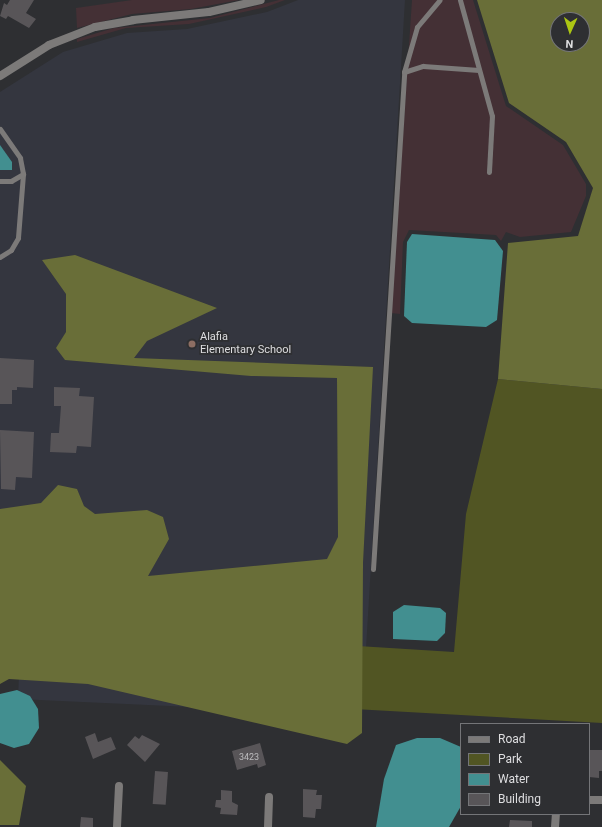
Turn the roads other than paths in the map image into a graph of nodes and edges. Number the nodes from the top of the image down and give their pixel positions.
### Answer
1 (261, 0) edge
2 (440, 0) edge
3 (460, 0) edge
4 (479, 70) junction
5 (404, 72) junction
6 (0, 76) edge
7 (0, 129) edge
8 (489, 172) dead end
9 (23, 174) junction
10 (0, 181) edge
11 (0, 257) edge
12 (373, 569) dead end
13 (119, 786) dead end
14 (269, 796) dead end
15 (590, 800) edge
16 (602, 800) edge
17 (556, 815) edge
18 (117, 827) edge
19 (268, 827) edge
20 (555, 827) edge

1 - 6 street
2 - 5 lane
3 - 4 lane
4 - 5 lane
4 - 8 lane
5 - 12 lane
7 - 9 lane
9 - 10 lane
9 - 11 lane
13 - 18 street
14 - 19 street
15 - 16 street
17 - 20 street

